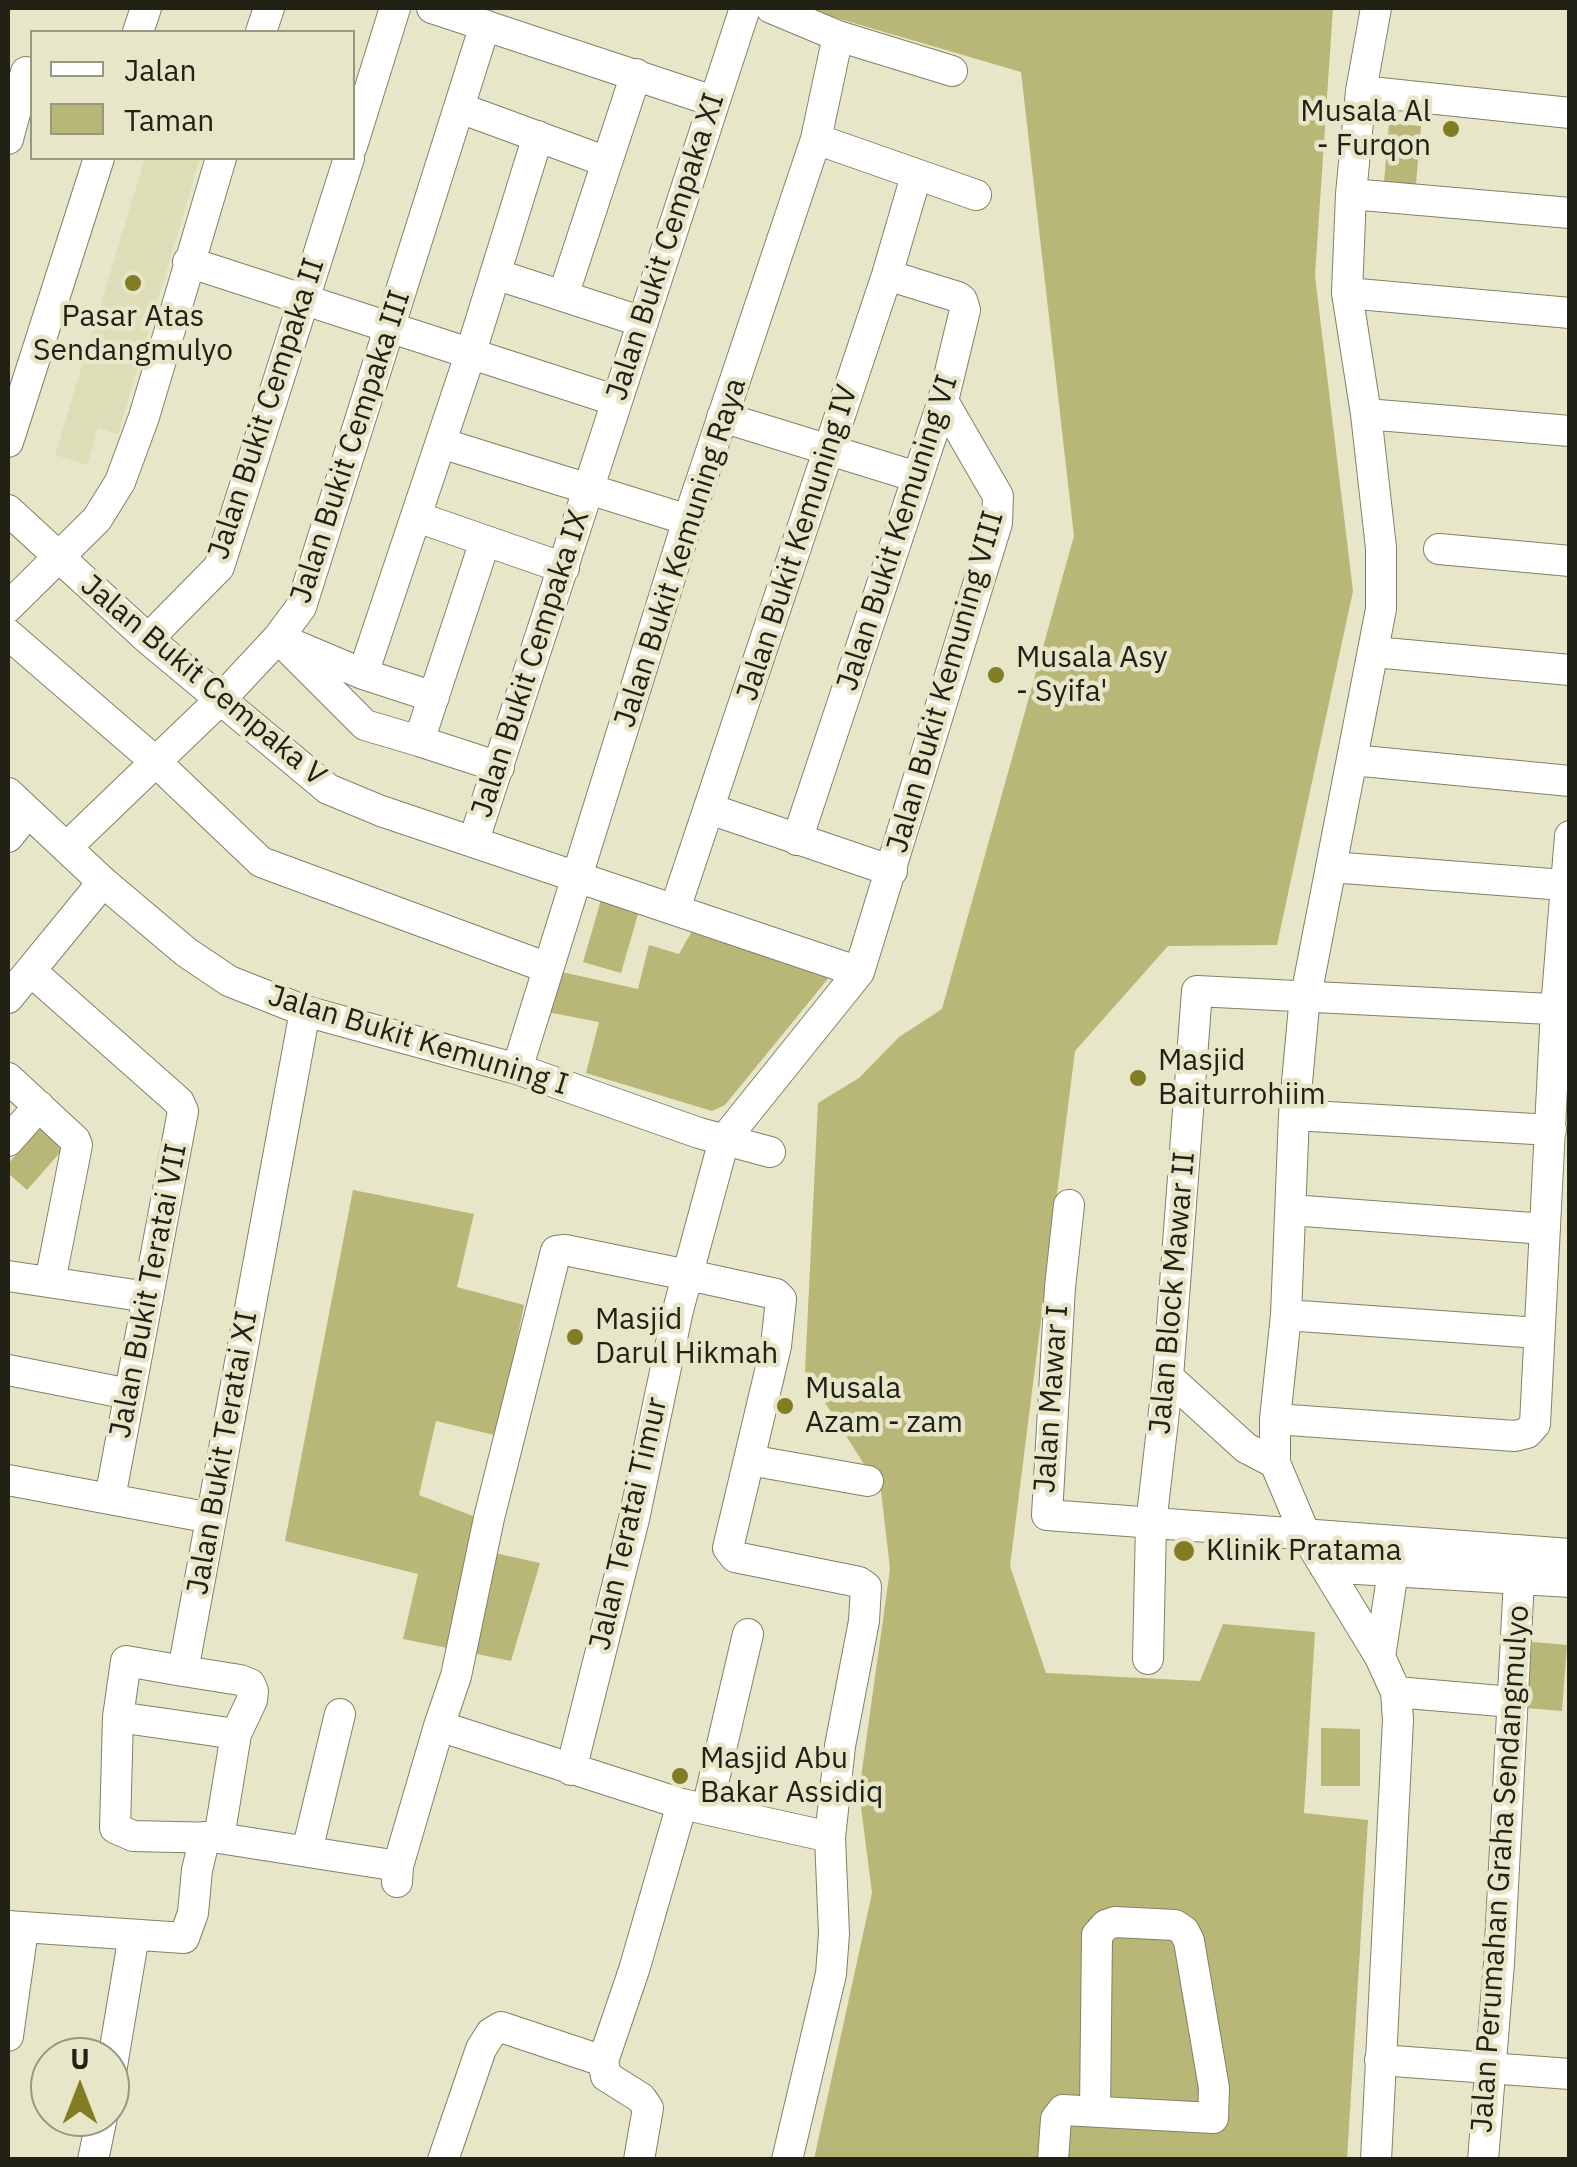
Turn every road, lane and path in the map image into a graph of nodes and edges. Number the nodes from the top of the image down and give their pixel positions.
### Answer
1 (395, 8) edge
2 (432, 8) edge
3 (745, 8) edge
4 (771, 8) edge
5 (1376, 8) edge
6 (486, 25) junction
7 (838, 36) junction
8 (22, 71) edge
9 (952, 71) dead end
10 (636, 74) junction
11 (1360, 91) junction
12 (713, 100) junction
13 (460, 108) junction
14 (1570, 112) edge
15 (355, 136) edge
16 (538, 136) junction
17 (8, 138) edge
18 (816, 138) junction
19 (98, 160) edge
20 (220, 160) edge
21 (348, 160) edge
22 (607, 162) junction
23 (916, 176) junction
24 (1351, 194) junction
25 (976, 195) dead end
26 (1570, 213) edge
27 (188, 262) junction
28 (495, 274) junction
29 (887, 275) junction
30 (1347, 293) junction
31 (562, 296) junction
32 (304, 301) junction
33 (1570, 313) edge
34 (643, 322) junction
35 (390, 330) junction
36 (470, 355) junction
37 (943, 401) junction
38 (617, 402) junction
39 (1366, 414) junction
40 (722, 417) junction
41 (1570, 431) edge
42 (8, 442) edge
43 (442, 443) junction
44 (828, 449) junction
45 (917, 477) junction
46 (588, 487) junction
47 (8, 510) edge
48 (417, 517) junction
49 (688, 520) junction
50 (485, 540) junction
51 (1439, 549) dead end
52 (59, 558) junction
53 (1570, 561) edge
54 (564, 568) junction
55 (8, 607) edge
56 (8, 634) edge
57 (278, 638) junction
58 (148, 639) junction
59 (1374, 652) junction
60 (1570, 670) edge
61 (363, 674) junction
62 (434, 698) junction
63 (221, 699) junction
64 (418, 741) junction
65 (1352, 760) junction
66 (156, 762) junction
67 (498, 767) junction
68 (1570, 781) edge
69 (18, 802) edge
70 (710, 809) junction
71 (1570, 836) edge
72 (8, 837) edge
73 (474, 840) junction
74 (797, 840) junction
75 (67, 848) junction
76 (1331, 867) junction
77 (892, 872) junction
78 (577, 874) junction
79 (102, 882) junction
80 (1564, 885) junction
81 (675, 909) junction
82 (548, 968) junction
83 (32, 972) junction
84 (859, 972) junction
85 (1306, 996) junction
86 (8, 998) edge
87 (1563, 1009) edge
88 (305, 1011) junction
89 (517, 1070) junction
90 (8, 1078) edge
91 (39, 1106) junction
92 (1294, 1114) junction
93 (1551, 1130) junction
94 (8, 1140) edge
95 (724, 1140) junction
96 (770, 1152) dead end
97 (1069, 1206) dead end
98 (1291, 1210) junction
99 (1545, 1229) junction
100 (8, 1276) edge
101 (687, 1276) junction
102 (50, 1282) junction
103 (148, 1297) junction
104 (1286, 1316) junction
105 (1538, 1333) junction
106 (8, 1370) edge
107 (1168, 1377) junction
108 (129, 1394) junction
109 (1275, 1419) junction
110 (750, 1460) junction
111 (1275, 1463) junction
112 (8, 1480) edge
113 (868, 1481) dead end
114 (110, 1498) junction
115 (211, 1518) junction
116 (1152, 1524) junction
117 (1304, 1534) junction
118 (1570, 1554) edge
119 (1395, 1556) junction
120 (1324, 1566) junction
121 (1519, 1578) junction
122 (1570, 1582) edge
123 (748, 1634) dead end
124 (1380, 1657) junction
125 (1148, 1659) dead end
126 (183, 1671) junction
127 (1396, 1692) junction
128 (1512, 1702) junction
129 (340, 1714) dead end
130 (118, 1718) junction
131 (439, 1726) junction
132 (236, 1734) junction
133 (571, 1770) junction
134 (694, 1807) junction
135 (212, 1837) junction
136 (830, 1837) junction
137 (307, 1850) junction
138 (15, 1928) edge
139 (134, 1935) junction
140 (9, 2020) edge
141 (117, 2037) edge
142 (604, 2060) junction
143 (1380, 2060) junction
144 (1490, 2070) junction
145 (1570, 2074) edge
146 (1096, 2111) junction
147 (443, 2160) edge
148 (639, 2160) edge
149 (787, 2160) edge
150 (1053, 2160) edge
151 (1376, 2160) edge
152 (1482, 2160) edge

1 - 15 street
2 - 6 street
3 - 12 street, Jalan Bukit Cempaka XI
4 - 7 street
5 - 11 street
6 - 10 street
6 - 13 street, Jalan Bukit Cempaka III
7 - 9 street
7 - 18 street, Jalan Bukit Kemuning Raya
8 - 17 street
10 - 12 street
10 - 22 street
11 - 14 street
11 - 24 street
12 - 34 street, Jalan Bukit Cempaka XI
13 - 16 street
13 - 35 street, Jalan Bukit Cempaka III
16 - 22 street
16 - 28 street
18 - 23 street
18 - 40 street, Jalan Bukit Kemuning Raya
19 - 42 street
20 - 27 street
21 - 32 street, Jalan Bukit Cempaka II
22 - 31 street
23 - 25 street
23 - 29 street, Jalan Bukit Kemuning IV
24 - 26 street
24 - 30 street
27 - 32 street
27 - 52 street
28 - 31 street
28 - 36 street
29 - 37 street, Jalan Bukit Kemuning VI
29 - 44 street, Jalan Bukit Kemuning IV
30 - 33 street
30 - 39 street
31 - 34 street
32 - 35 street
32 - 58 street, Jalan Bukit Cempaka II
34 - 38 street, Jalan Bukit Cempaka XI
35 - 36 street
35 - 57 street, Jalan Bukit Cempaka III
36 - 38 street
36 - 43 street
37 - 45 street, Jalan Bukit Kemuning VI
37 - 77 street, Jalan Bukit Kemuning VIII
38 - 46 street, Jalan Bukit Cempaka XI
39 - 41 street
39 - 59 street
40 - 44 street
40 - 49 street, Jalan Bukit Kemuning Raya
43 - 46 street
43 - 48 street
44 - 45 street
44 - 70 street, Jalan Bukit Kemuning IV
45 - 74 street, Jalan Bukit Kemuning VI
46 - 49 street
46 - 54 street, Jalan Bukit Cempaka IX
47 - 52 street, Jalan Bukit Cempaka V
48 - 50 street
48 - 61 street
49 - 78 street, Jalan Bukit Kemuning Raya
50 - 54 street
50 - 62 street
51 - 53 street
52 - 55 street
52 - 58 street, Jalan Bukit Cempaka V
54 - 67 street, Jalan Bukit Cempaka IX
56 - 66 street
57 - 61 street
57 - 63 street, Jalan Bukit Cempaka III
57 - 64 street
58 - 63 street, Jalan Bukit Cempaka V
59 - 60 street
59 - 65 street
61 - 62 street
62 - 64 street
63 - 66 street, Jalan Bukit Cempaka III
63 - 73 street, Jalan Bukit Cempaka V
64 - 67 street
65 - 68 street
65 - 76 street
66 - 75 street, Jalan Bukit Cempaka III
66 - 82 street
67 - 73 street, Jalan Bukit Cempaka IX
69 - 72 street
69 - 75 street, Jalan Bukit Kemuning I
70 - 74 street
70 - 81 street, Jalan Bukit Kemuning IV
71 - 80 street
73 - 78 street, Jalan Bukit Cempaka V
74 - 77 street
75 - 79 street, Jalan Bukit Kemuning I
76 - 80 street
76 - 85 street
77 - 84 street, Jalan Bukit Kemuning VIII
78 - 81 street, Jalan Bukit Cempaka V
78 - 82 street, Jalan Bukit Kemuning Raya
79 - 83 street
79 - 88 street, Jalan Bukit Kemuning I
80 - 87 street
81 - 84 street, Jalan Bukit Cempaka V
82 - 89 street, Jalan Bukit Kemuning Raya
83 - 86 street
83 - 103 street, Jalan Bukit Teratai VII
84 - 95 street, Jalan Teratai Timur
85 - 87 street
85 - 92 street
85 - 107 street, Jalan Block Mawar II
87 - 93 street
88 - 89 street, Jalan Bukit Kemuning I
88 - 115 street, Jalan Bukit Teratai XI
89 - 95 street, Jalan Bukit Kemuning I
90 - 91 street
91 - 94 street
91 - 102 street
92 - 93 street
92 - 98 street
93 - 99 street
95 - 96 street, Jalan Bukit Kemuning I
95 - 101 street, Jalan Teratai Timur
97 - 116 street, Jalan Mawar I
98 - 99 street
98 - 104 street
99 - 105 street
100 - 102 street
101 - 110 street
101 - 131 street
101 - 133 street, Jalan Teratai Timur
102 - 103 street
103 - 108 street, Jalan Bukit Teratai VII
104 - 105 street
104 - 109 street
105 - 109 street
106 - 108 street
107 - 111 street
107 - 116 street, Jalan Block Mawar II
108 - 114 street, Jalan Bukit Teratai VII
109 - 111 street
110 - 113 street
110 - 136 street
111 - 117 street
112 - 114 street
114 - 115 street
115 - 126 street, Jalan Bukit Teratai XI
116 - 117 street, Jalan Mawar I
116 - 125 street, Jalan Block Mawar II
117 - 119 street, Jalan Perumahan Graha Sendangmulyo
117 - 120 street
118 - 119 street, Jalan Perumahan Graha Sendangmulyo
119 - 120 street, Jalan Perumahan Graha Sendangmulyo
119 - 121 street, Jalan Perumahan Graha Sendangmulyo
119 - 124 street
120 - 124 street
121 - 122 street, Jalan Perumahan Graha Sendangmulyo
121 - 128 street, Jalan Perumahan Graha Sendangmulyo
123 - 134 street
124 - 127 street
126 - 130 street
126 - 132 street
127 - 128 street
127 - 143 street
128 - 144 street, Jalan Perumahan Graha Sendangmulyo
129 - 137 street
130 - 132 street
130 - 135 street
131 - 133 street
131 - 137 street
132 - 135 street
133 - 134 street
134 - 136 street
134 - 142 street
135 - 137 street
135 - 139 street
136 - 149 street
138 - 139 street
138 - 140 street
139 - 141 street
142 - 147 street
142 - 148 street
143 - 144 street
143 - 151 street
144 - 145 street
144 - 152 street, Jalan Perumahan Graha Sendangmulyo
146 - 146 street
146 - 150 street

